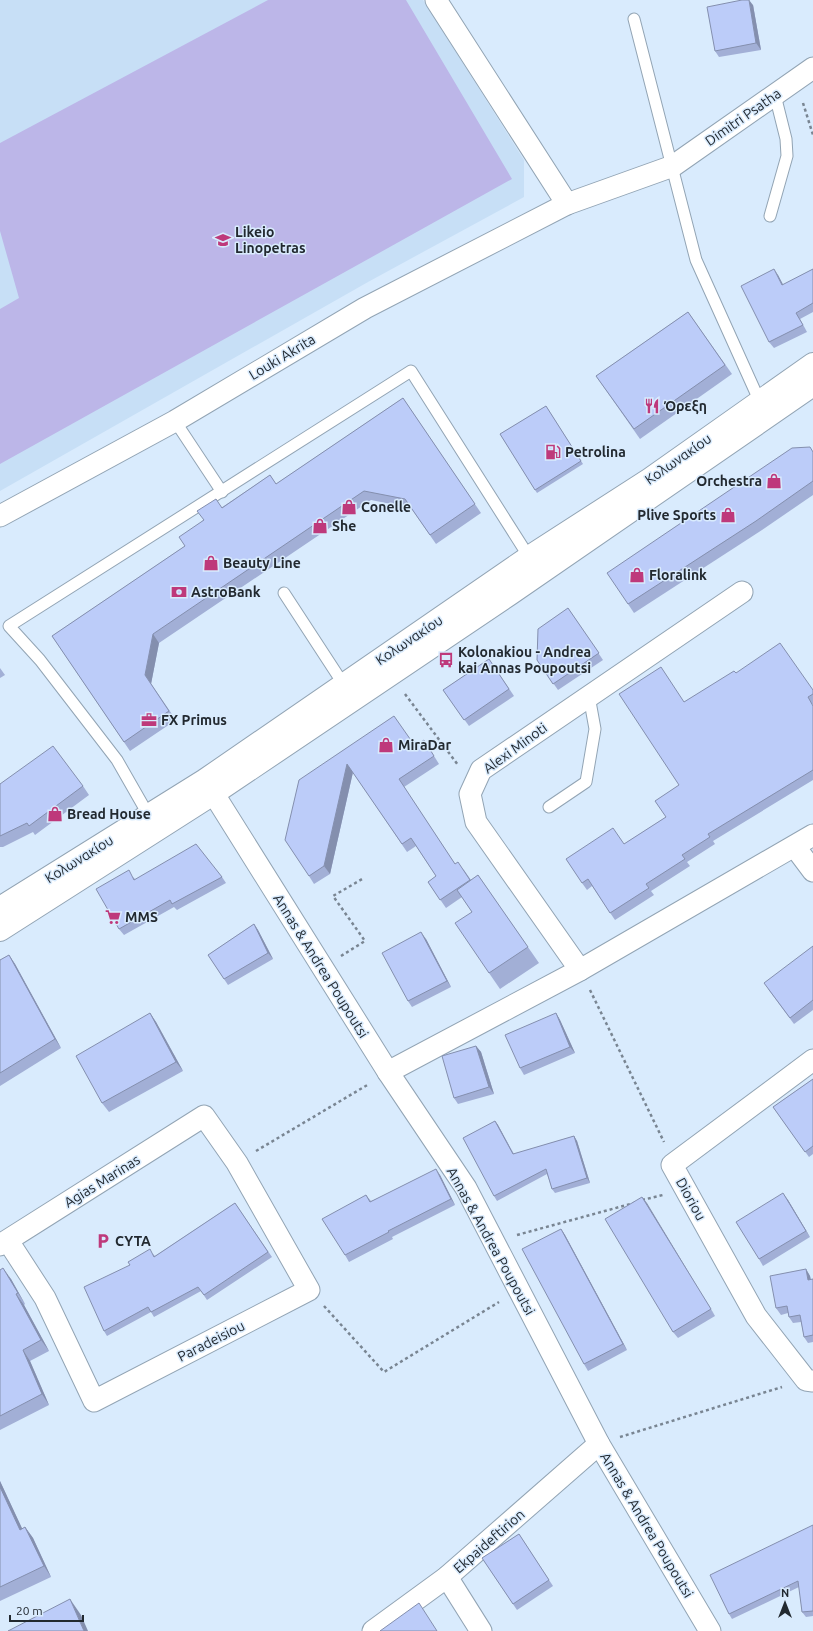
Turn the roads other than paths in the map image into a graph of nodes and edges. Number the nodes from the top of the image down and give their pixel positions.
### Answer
1 (436, 0) edge
2 (634, 19) dead end
3 (805, 74) edge
4 (775, 95) junction
5 (672, 166) junction
6 (567, 204) junction
7 (770, 216) dead end
8 (813, 364) edge
9 (813, 385) edge
10 (760, 402) junction
11 (174, 421) junction
12 (222, 492) junction
13 (0, 516) edge
14 (529, 557) junction
15 (742, 592) dead end
16 (284, 593) dead end
17 (344, 685) junction
18 (589, 696) junction
19 (209, 787) junction
20 (549, 807) dead end
21 (149, 816) junction
22 (813, 835) edge
23 (795, 847) junction
24 (813, 871) edge
25 (0, 908) edge
26 (0, 930) edge
27 (580, 970) junction
28 (813, 1060) edge
29 (388, 1072) junction
30 (4, 1243) edge
31 (309, 1290) joint
32 (810, 1380) edge
33 (599, 1444) junction
34 (447, 1577) junction
35 (373, 1631) edge
36 (481, 1631) edge
37 (710, 1631) edge

1 - 6 street
2 - 5 lane
3 - 4 street, Dimitri Psatha
4 - 5 street, Dimitri Psatha
4 - 7 lane
5 - 6 street, Dimitri Psatha
5 - 10 lane
6 - 11 street, Louki Akrita
8 - 10 main road, Κολωνακίου
9 - 19 main road, Κολωνακίου
10 - 14 main road, Κολωνακίου
11 - 12 lane
11 - 13 street, Louki Akrita
12 - 14 lane
12 - 21 lane
14 - 17 main road, Κολωνακίου
15 - 18 street, Alexi Minoti
16 - 17 lane
17 - 19 main road, Κολωνακίου
18 - 20 lane
18 - 27 street, Alexi Minoti
19 - 21 main road, Κολωνακίου
19 - 26 main road, Κολωνακίου
19 - 29 street, Annas & Andrea Poupoutsi
21 - 25 main road, Κολωνακίου
22 - 23 street
23 - 24 street
23 - 27 street
27 - 29 street
28 - 32 street, Dioriou
29 - 33 street, Annas & Andrea Poupoutsi
30 - 31 street, Paradeisiou
30 - 31 street, Agias Marinas
33 - 34 street, Ekpaideftirion
33 - 37 street, Annas & Andrea Poupoutsi
34 - 35 street, Ekpaideftirion
34 - 36 street

